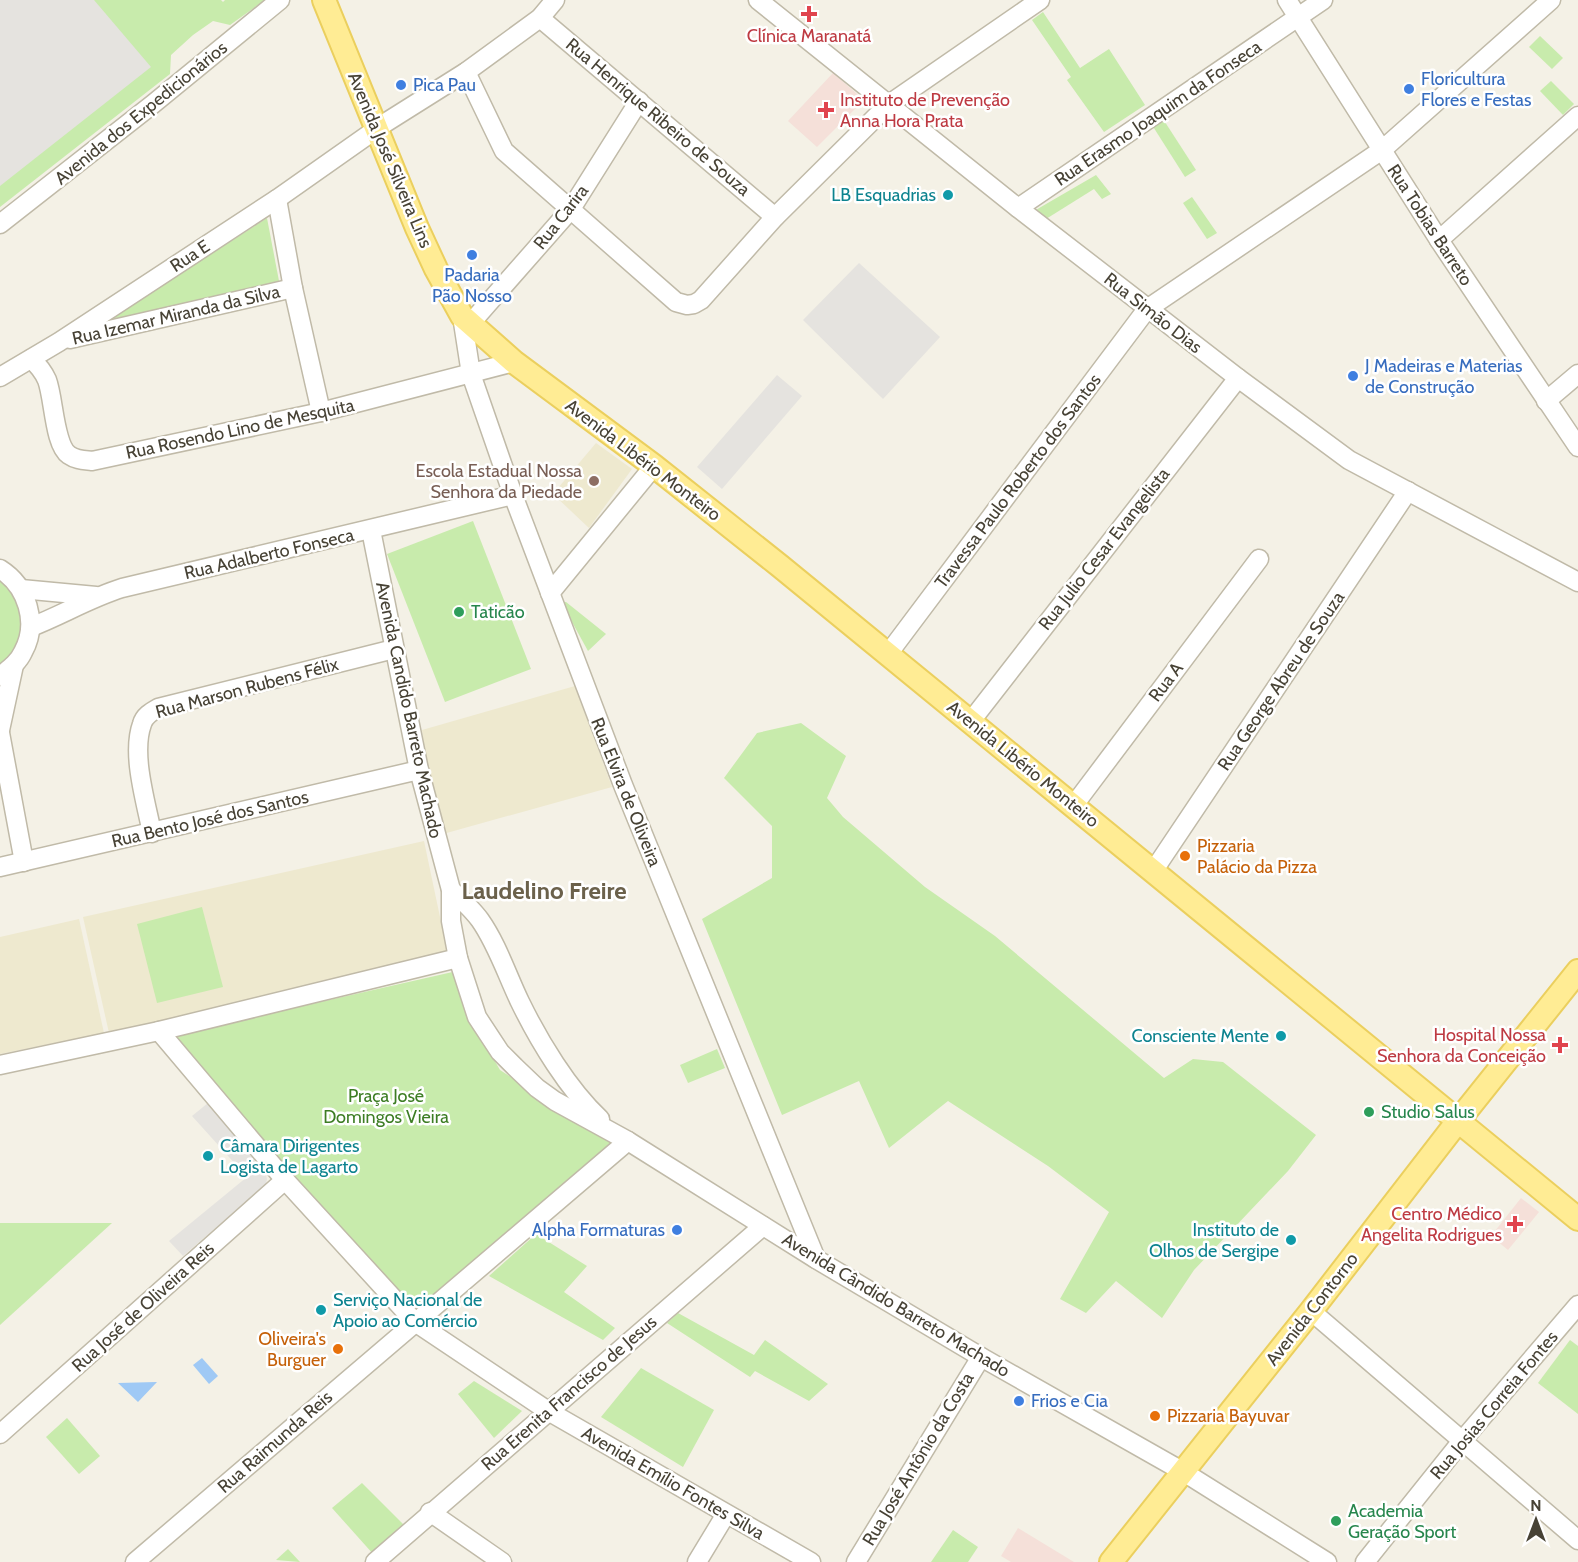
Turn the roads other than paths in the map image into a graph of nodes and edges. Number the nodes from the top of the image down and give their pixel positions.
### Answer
1 (280, 0) edge
2 (324, 0) edge
3 (555, 0) edge
4 (758, 0) edge
5 (1040, 0) edge
6 (1287, 0) edge
7 (1323, 0) edge
8 (1551, 0) edge
9 (540, 18) junction
10 (1298, 18) junction
11 (466, 72) junction
12 (639, 101) junction
13 (888, 105) junction
14 (1578, 116) edge
15 (376, 130) junction
16 (1382, 150) junction
17 (277, 199) junction
18 (1017, 208) junction
19 (571, 209) junction
20 (775, 217) junction
21 (0, 224) edge
22 (1438, 240) junction
23 (293, 288) junction
24 (1147, 309) junction
25 (466, 320) junction
26 (59, 342) junction
27 (30, 358) junction
28 (514, 362) junction
29 (471, 374) junction
30 (1578, 374) edge
31 (0, 377) edge
32 (1238, 378) junction
33 (1546, 401) junction
34 (321, 412) junction
35 (1578, 447) edge
36 (654, 466) junction
37 (1408, 491) junction
38 (513, 495) junction
39 (371, 530) junction
40 (1259, 559) dead end
41 (0, 569) edge
42 (1578, 582) edge
43 (21, 589) junction
44 (550, 594) junction
45 (96, 596) junction
46 (30, 627) junction
47 (394, 649) junction
48 (888, 654) junction
49 (7, 671) edge
50 (971, 721) junction
51 (0, 732) edge
52 (419, 770) junction
53 (1074, 806) junction
54 (152, 833) junction
55 (24, 862) junction
56 (0, 867) edge
57 (1154, 870) junction
58 (451, 890) junction
59 (474, 913) junction
60 (451, 921) junction
61 (458, 958) junction
62 (1578, 971) edge
63 (159, 1031) junction
64 (0, 1065) edge
65 (1458, 1121) junction
66 (621, 1137) junction
67 (285, 1180) junction
68 (1578, 1219) edge
69 (763, 1226) junction
70 (816, 1259) junction
71 (1578, 1305) edge
72 (1311, 1311) junction
73 (415, 1322) junction
74 (981, 1357) junction
75 (548, 1411) junction
76 (0, 1434) edge
77 (1461, 1442) junction
78 (1182, 1472) junction
79 (430, 1512) junction
80 (726, 1514) junction
81 (1578, 1540) edge
82 (135, 1562) edge
83 (375, 1562) edge
84 (502, 1562) edge
85 (697, 1562) edge
86 (811, 1562) edge
87 (856, 1562) edge
88 (1111, 1562) edge
89 (1327, 1562) edge
90 (1365, 1562) edge

1 - 21 street, Avenida dos Expedicionários
2 - 15 main road, Avenida José Silveira Lins
3 - 9 street, Rua E
4 - 13 street, Rua Simão Dias
5 - 13 street
6 - 10 street, Rua Tobias Barreto
7 - 10 street, Rua Erasmo Joaquim da Fonseca
8 - 16 street, Travessa Paulo Roberto dos Santos
9 - 11 street, Rua E
9 - 12 street, Rua Henrique Ribeiro de Souza
10 - 16 street, Rua Tobias Barreto
10 - 18 street, Rua Erasmo Joaquim da Fonseca
11 - 15 street, Rua E
11 - 19 street
12 - 19 street, Rua Carira
12 - 20 street, Rua Henrique Ribeiro de Souza
13 - 18 street, Rua Simão Dias
13 - 20 street
14 - 22 street
15 - 17 street, Rua E
15 - 25 main road, Avenida José Silveira Lins
16 - 22 street, Rua Tobias Barreto
16 - 24 street, Travessa Paulo Roberto dos Santos
17 - 23 street
17 - 26 street, Rua E
18 - 24 street, Rua Simão Dias
19 - 20 street
19 - 25 street, Rua Carira
22 - 33 street, Rua Tobias Barreto
23 - 26 street, Rua Izemar Miranda da Silva
23 - 34 street
24 - 32 street, Rua Simão Dias
24 - 48 street, Travessa Paulo Roberto dos Santos
25 - 28 main road, Avenida Libério Monteiro
25 - 29 street, Rua Elvira de Oliveira
26 - 27 street, Rua E
27 - 31 street, Rua E
27 - 34 street, Rua Rosendo Lino de Mesquita
28 - 29 street, Rua Rosendo Lino de Mesquita
28 - 36 main road, Avenida Libério Monteiro
29 - 34 street, Rua Rosendo Lino de Mesquita
29 - 38 street, Rua Elvira de Oliveira
30 - 33 street
32 - 37 street, Rua Simão Dias
32 - 50 street, Rua Julio Cesar Evangelista
33 - 35 street, Rua Tobias Barreto
36 - 44 street
36 - 48 main road, Avenida Libério Monteiro
37 - 42 street, Rua Simão Dias
37 - 57 street, Rua George Abreu de Souza
38 - 39 street, Rua Adalberto Fonseca
38 - 44 street, Rua Elvira de Oliveira
39 - 45 street, Rua Adalberto Fonseca
39 - 47 street, Avenida Candido Barreto Machado
40 - 53 street, Rua A
41 - 43 street
43 - 45 street
43 - 46 street
44 - 70 street, Rua Elvira de Oliveira
45 - 46 street, Rua Adalberto Fonseca
46 - 49 street
47 - 52 street, Avenida Candido Barreto Machado
47 - 54 street, Rua Marson Rubens Félix
48 - 50 main road, Avenida Libério Monteiro
49 - 51 street
50 - 53 main road, Avenida Libério Monteiro
51 - 55 street
52 - 54 street, Rua Bento José dos Santos
52 - 58 street, Avenida Candido Barreto Machado
53 - 57 main road, Avenida Libério Monteiro
54 - 55 street, Rua Bento José dos Santos
55 - 56 street, Rua Bento José dos Santos
57 - 65 main road, Avenida Libério Monteiro
58 - 59 street
58 - 60 street
59 - 60 street
59 - 66 street
60 - 61 street
61 - 63 street
61 - 66 street
62 - 65 main road, Avenida Contorno
63 - 64 street
63 - 67 street
65 - 68 main road, Avenida Libério Monteiro
65 - 72 main road, Avenida Contorno
66 - 69 street, Avenida Cândido Barreto Machado
66 - 73 street
67 - 73 street
67 - 76 street, Rua José de Oliveira Reis
69 - 70 street, Avenida Cândido Barreto Machado
69 - 75 street, Rua Erenita Francisco de Jesus
70 - 74 street, Avenida Cândido Barreto Machado
71 - 77 street, Rua Josias Correia Fontes
72 - 77 street
72 - 78 main road, Avenida Contorno
73 - 75 street, Avenida Emílio Fontes Silva
73 - 82 street, Rua Raimunda Reis
74 - 78 street, Avenida Cândido Barreto Machado
74 - 87 street, Rua José Antônio da Costa
75 - 79 street, Rua Erenita Francisco de Jesus
75 - 80 street, Avenida Emílio Fontes Silva
77 - 81 street
77 - 90 street, Rua Josias Correia Fontes
78 - 88 main road, Avenida Contorno
78 - 89 street, Avenida Cândido Barreto Machado
79 - 83 street, Rua Erenita Francisco de Jesus
79 - 84 street
80 - 85 street
80 - 86 street, Avenida Emílio Fontes Silva

